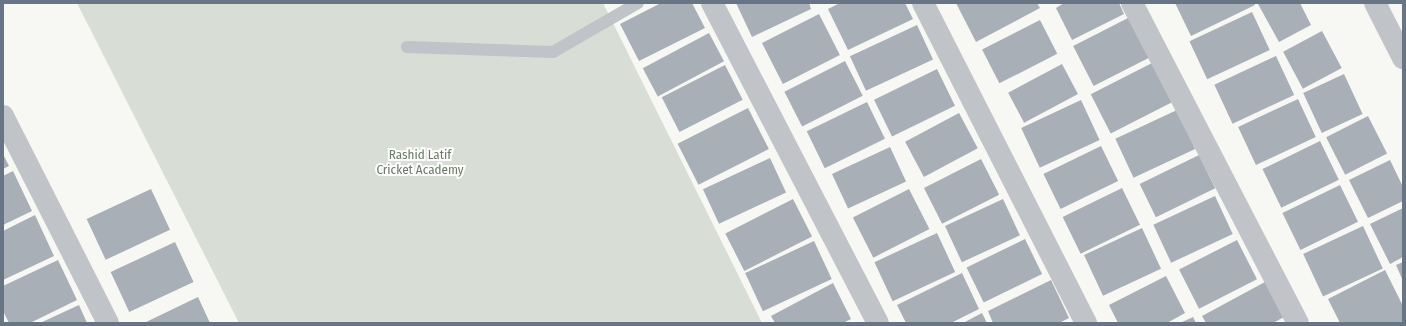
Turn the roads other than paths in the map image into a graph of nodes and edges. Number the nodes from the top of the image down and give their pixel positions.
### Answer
1 (638, 3) edge
2 (712, 3) edge
3 (923, 3) edge
4 (1132, 3) edge
5 (1375, 3) edge
6 (407, 47) dead end
7 (1403, 58) edge
8 (3, 116) edge
9 (108, 323) edge
10 (878, 323) edge
11 (1086, 323) edge
12 (1298, 323) edge

1 - 6 lane
2 - 10 street
3 - 11 street
4 - 12 street
5 - 7 street
8 - 9 street

